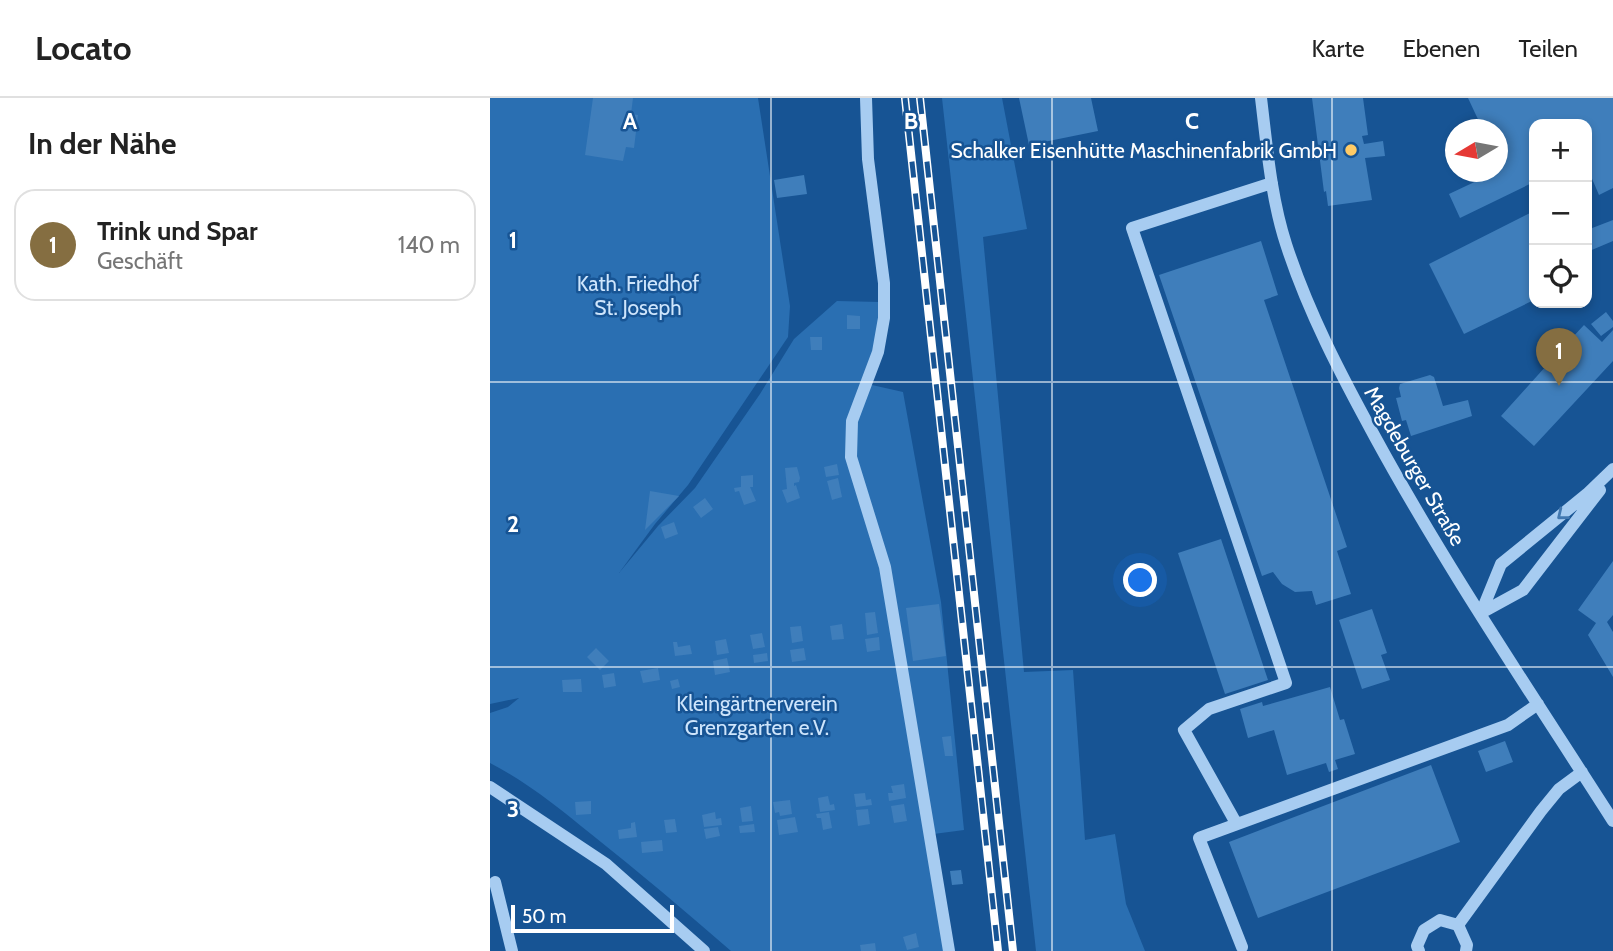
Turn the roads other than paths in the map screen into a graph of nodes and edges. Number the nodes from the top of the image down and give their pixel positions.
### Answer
1 (866, 98) edge
2 (1261, 98) edge
3 (1272, 183) junction
4 (1613, 472) edge
5 (1481, 613) junction
6 (1538, 704) junction
7 (1582, 772) junction
8 (490, 787) edge
9 (1613, 821) edge
10 (1236, 823) junction
11 (495, 882) dead end
12 (1458, 925) junction
13 (1242, 947) dead end
14 (512, 951) edge
15 (704, 951) edge
16 (949, 951) edge
17 (1419, 951) edge
18 (1466, 951) edge

1 - 16 street
2 - 3 street, Magdeburger Straße
3 - 5 street, Magdeburger Straße
3 - 10 street
4 - 5 street
4 -> 5 street
5 - 6 street, Magdeburger Straße
6 - 7 street, Magdeburger Straße
6 - 10 street
7 - 9 street, Magdeburger Straße
7 - 12 street
8 - 15 street
10 - 13 street
11 - 14 street
12 - 17 street
12 - 18 street

